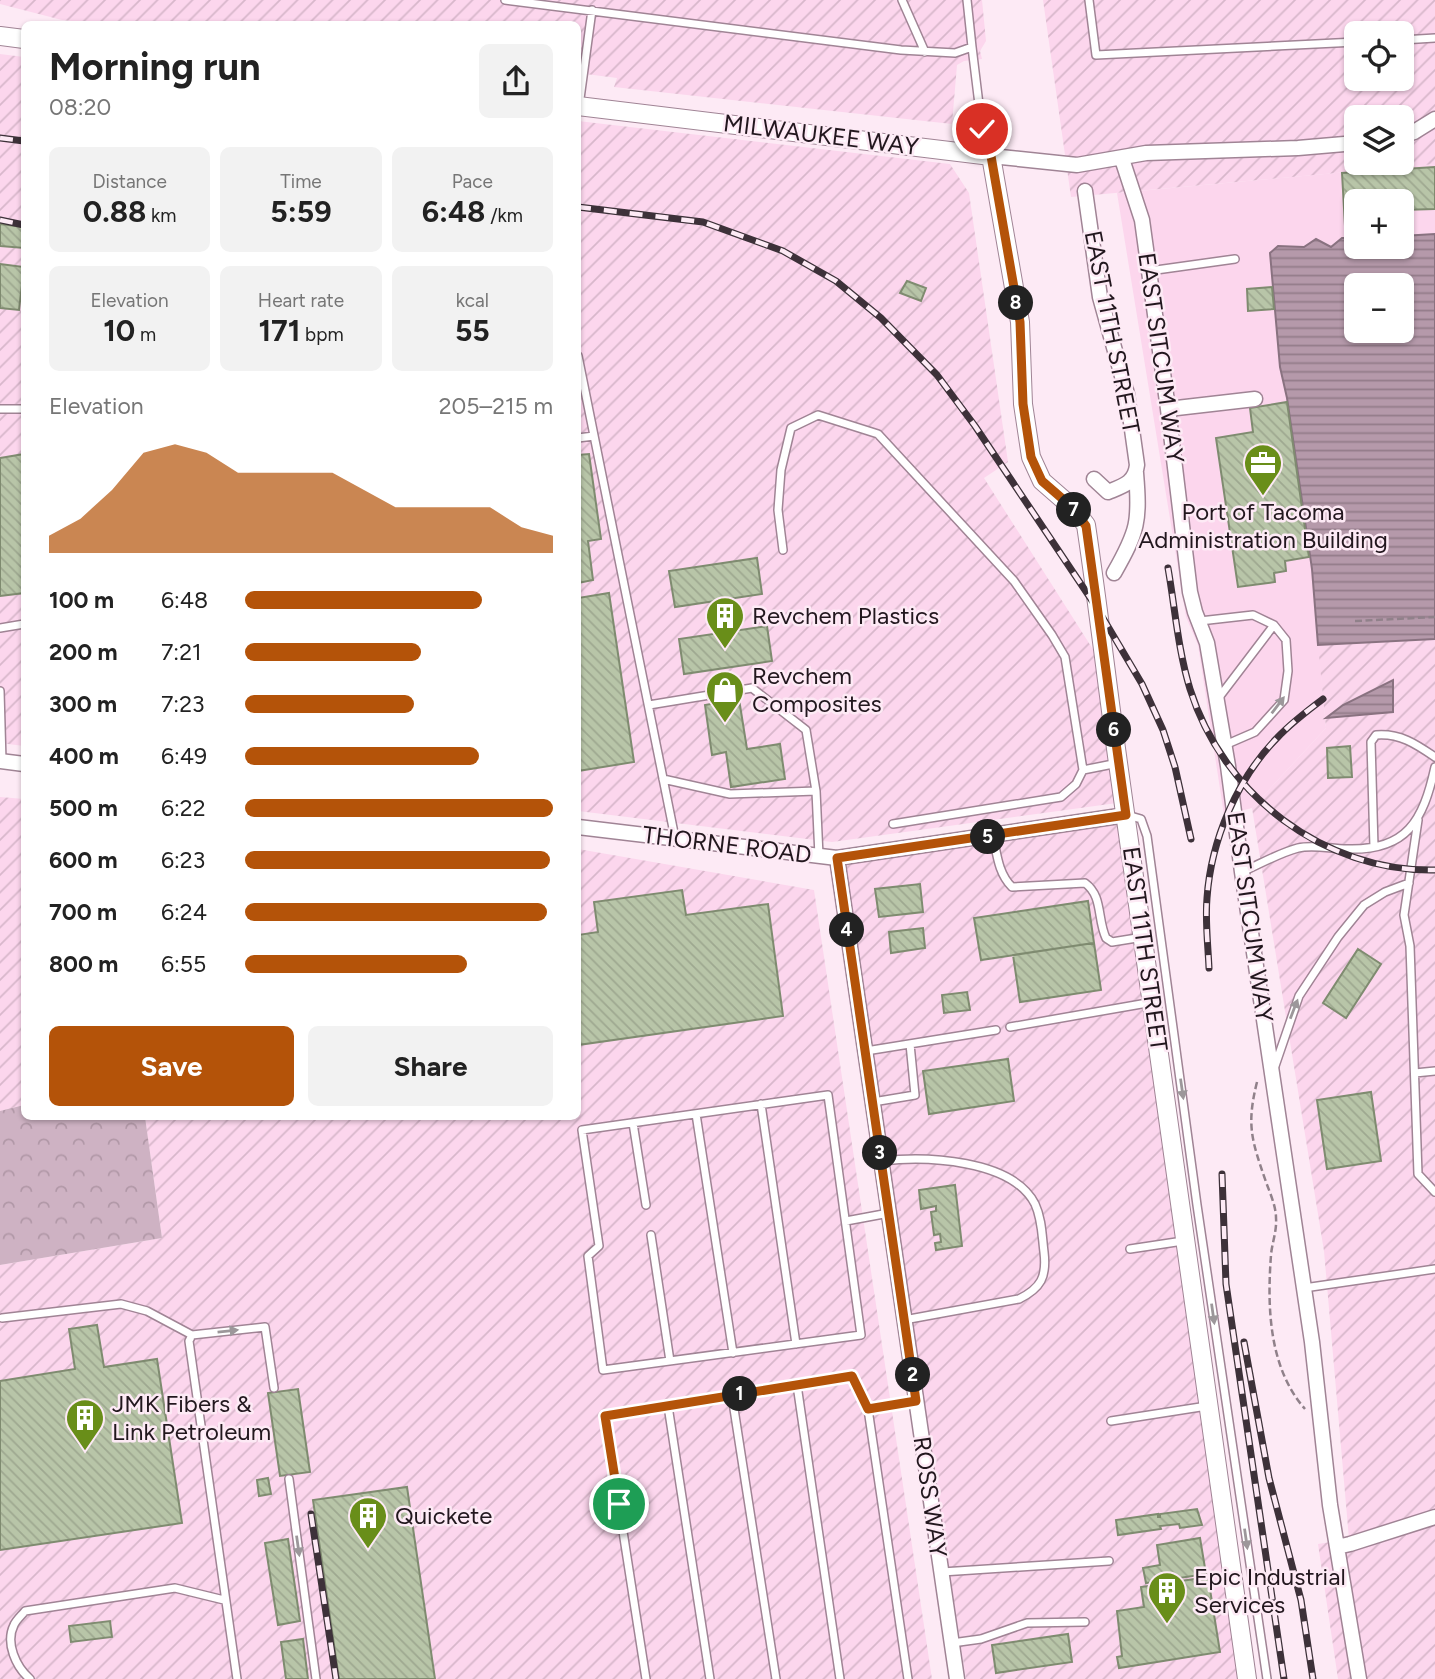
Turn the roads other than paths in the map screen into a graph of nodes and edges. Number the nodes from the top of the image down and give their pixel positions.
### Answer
1 (505, 0) edge
2 (902, 0) edge
3 (967, 0) edge
4 (1088, 0) edge
5 (592, 10) junction
6 (0, 36) edge
7 (1435, 38) edge
8 (21, 39) edge
9 (1414, 39) edge
10 (1344, 43) edge
11 (972, 47) junction
12 (925, 51) junction
13 (581, 85) edge
14 (581, 106) edge
15 (1435, 119) edge
16 (1414, 132) edge
17 (1344, 144) edge
18 (991, 156) junction
19 (1122, 159) junction
20 (1086, 191) dead end
21 (1235, 259) dead end
22 (1149, 271) junction
23 (581, 371) edge
24 (1255, 399) dead end
25 (0, 409) edge
26 (21, 409) edge
27 (1168, 409) junction
28 (594, 436) junction
29 (581, 438) edge
30 (1136, 473) junction
31 (1094, 479) dead end
32 (783, 550) dead end
33 (1114, 573) dead end
34 (1200, 621) junction
35 (21, 624) edge
36 (1274, 625) junction
37 (0, 628) edge
38 (0, 691) edge
39 (1216, 700) junction
40 (649, 705) junction
41 (1225, 745) junction
42 (1435, 757) edge
43 (1, 761) edge
44 (1118, 763) junction
45 (21, 764) edge
46 (1435, 767) edge
47 (1083, 770) junction
48 (663, 779) junction
49 (816, 791) junction
50 (1126, 815) junction
51 (1418, 820) junction
52 (892, 824) dead end
53 (581, 827) edge
54 (993, 836) junction
55 (675, 839) junction
56 (1374, 847) junction
57 (819, 856) junction
58 (837, 858) junction
59 (1242, 872) junction
60 (1409, 883) junction
61 (1144, 937) junction
62 (1153, 1002) junction
63 (1010, 1027) dead end
64 (996, 1030) dead end
65 (910, 1044) junction
66 (865, 1051) junction
67 (1435, 1071) edge
68 (1272, 1073) junction
69 (1415, 1073) junction
70 (873, 1102) junction
71 (761, 1104) junction
72 (696, 1114) junction
73 (633, 1123) junction
74 (881, 1161) junction
75 (1435, 1192) edge
76 (646, 1205) dead end
77 (889, 1213) junction
78 (846, 1221) junction
79 (651, 1235) dead end
80 (1184, 1241) junction
81 (1129, 1249) dead end
82 (1435, 1269) edge
83 (1304, 1289) junction
84 (2, 1318) dead end
85 (904, 1320) junction
86 (192, 1335) junction
87 (796, 1344) junction
88 (733, 1353) junction
89 (670, 1361) junction
90 (797, 1385) junction
91 (274, 1388) dead end
92 (732, 1395) junction
93 (916, 1401) junction
94 (667, 1406) junction
95 (1208, 1406) junction
96 (868, 1409) junction
97 (1111, 1421) dead end
98 (289, 1479) dead end
99 (1435, 1517) edge
100 (1337, 1547) junction
101 (1109, 1561) dead end
102 (941, 1572) junction
103 (224, 1600) junction
104 (1085, 1622) dead end
105 (952, 1643) junction
106 (30, 1679) edge
107 (237, 1679) edge
108 (316, 1679) edge
109 (646, 1679) edge
110 (710, 1679) edge
111 (776, 1679) edge
112 (840, 1679) edge
113 (908, 1679) edge
114 (957, 1679) edge
115 (1247, 1679) edge
116 (1267, 1679) edge
117 (1359, 1679) edge

1 - 5 lane
2 - 12 lane
3 - 11 lane
4 - 10 lane
5 - 12 lane
5 - 13 lane
6 - 8 street
7 - 9 lane
11 - 12 lane
11 - 18 lane
14 - 18 street, MILWAUKEE WAY
15 - 16 street
17 - 19 street, MILWAUKEE WAY
18 - 19 street, MILWAUKEE WAY
18 - 44 street, EAST 11TH STREET
19 - 22 street, EAST SITCUM WAY
20 - 30 street, EAST 11TH STREET
21 - 22 lane
22 - 27 street, EAST SITCUM WAY
23 - 28 lane
24 - 27 street
25 - 26 lane
27 - 34 street, EAST SITCUM WAY
28 - 29 lane
28 - 40 lane
30 - 31 street
30 - 33 street, EAST 11TH STREET
32 - 47 lane
34 - 36 lane
34 - 39 street, EAST SITCUM WAY
35 - 37 lane
36 - 39 lane
41 -> 36 lane
38 - 43 lane
39 - 41 street, EAST SITCUM WAY
40 - 48 lane
40 - 49 lane
41 - 59 street, EAST SITCUM WAY
42 - 56 lane
43 - 45 street
44 - 47 lane
44 - 50 street, EAST 11TH STREET
46 - 51 lane
47 - 52 lane
48 - 49 lane
48 - 55 lane
49 - 57 lane
50 - 54 street, THORNE ROAD
50 - 61 street, EAST 11TH STREET
50 -> 116 lane
51 - 56 lane
51 - 60 lane
53 - 55 street, THORNE ROAD
54 - 58 street, THORNE ROAD
54 - 61 lane
55 - 57 street, THORNE ROAD
56 - 59 lane
57 - 58 street, THORNE ROAD
58 - 66 street, ROSS WAY
59 - 68 street, EAST SITCUM WAY
68 -> 60 lane
60 - 69 lane
61 - 62 street, EAST 11TH STREET
62 - 63 lane
62 - 80 street, EAST 11TH STREET
64 - 65 lane
65 - 66 lane
65 - 70 lane
66 - 70 street, ROSS WAY
67 - 69 lane
68 - 83 street, EAST SITCUM WAY
69 - 75 lane
70 - 74 street, ROSS WAY
71 - 72 lane
71 - 78 lane
71 - 87 lane
72 - 73 lane
72 - 88 lane
73 - 76 lane
73 - 89 lane
74 - 77 street, ROSS WAY
74 - 85 lane
77 - 78 lane
77 - 85 street, ROSS WAY
78 - 87 lane
79 - 89 lane
80 - 81 lane
80 - 95 street, EAST 11TH STREET
82 - 83 lane
83 - 100 street, EAST SITCUM WAY
84 - 86 lane
85 - 93 street, ROSS WAY
86 -> 91 lane
86 - 103 lane
87 - 88 lane
88 - 89 lane
90 - 92 lane
90 - 96 lane
90 - 112 lane
92 - 94 lane
92 - 111 lane
93 - 96 lane
93 - 102 street, ROSS WAY
94 - 109 lane
94 - 110 lane
95 - 97 lane
95 - 115 street, EAST 11TH STREET
96 - 113 lane
98 -> 108 lane
99 - 100 street
100 - 117 street, EAST SITCUM WAY
101 - 102 lane
102 - 105 street, ROSS WAY
103 - 106 lane
103 - 107 lane
104 - 105 lane
105 - 114 street, ROSS WAY

